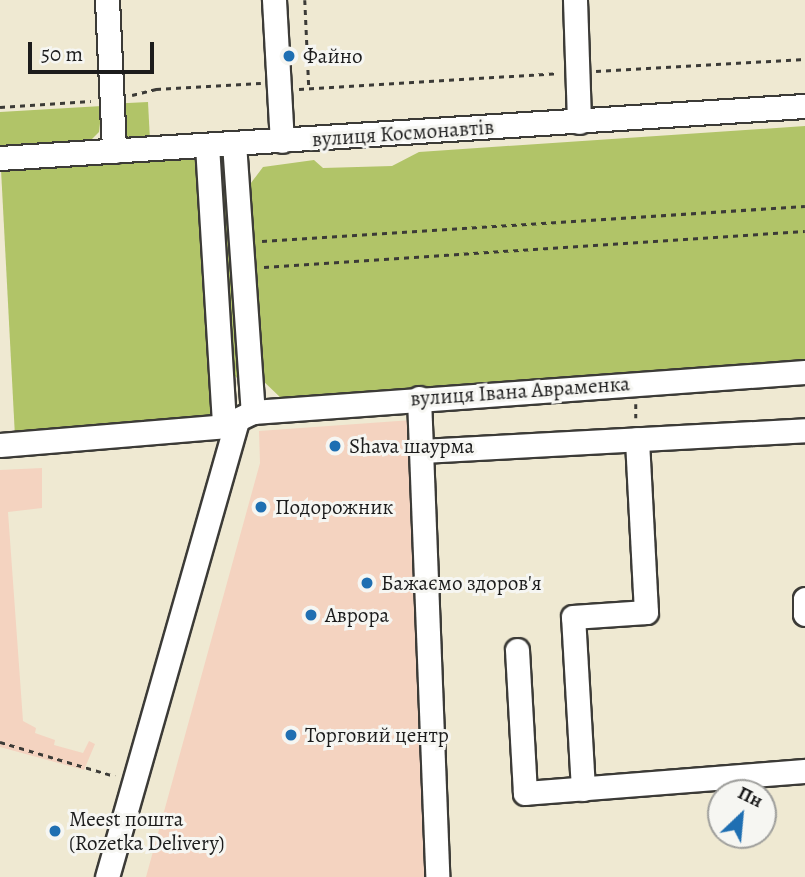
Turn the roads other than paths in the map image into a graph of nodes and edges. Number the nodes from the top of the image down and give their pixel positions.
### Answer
1 (107, 0) edge
2 (275, 0) edge
3 (575, 0) edge
4 (805, 106) edge
5 (579, 121) junction
6 (282, 141) junction
7 (234, 143) junction
8 (207, 145) junction
9 (114, 151) junction
10 (0, 158) edge
11 (805, 372) edge
12 (419, 398) junction
13 (238, 420) junction
14 (805, 430) edge
15 (637, 439) junction
16 (0, 445) edge
17 (422, 451) junction
18 (805, 599) edge
19 (805, 614) edge
20 (517, 650) dead end
21 (805, 771) edge
22 (583, 789) junction
23 (107, 877) edge
24 (437, 877) edge

1 - 9 street
2 - 6 street
3 - 5 street
4 - 5 street, вулиця Космонавтів
5 - 6 street, вулиця Космонавтів
6 - 7 street, вулиця Космонавтів
7 - 8 street, вулиця Космонавтів
7 - 13 street
8 - 9 street, вулиця Космонавтів
8 - 13 street
9 - 10 street, вулиця Космонавтів
11 - 12 street, вулиця Івана Авраменка
12 - 13 street, вулиця Івана Авраменка
12 - 17 street
13 - 16 street, вулиця Івана Авраменка
13 - 23 street
14 - 15 street
15 - 17 street
15 - 22 street
17 - 24 street
18 - 19 street
20 - 22 street
21 - 22 street

